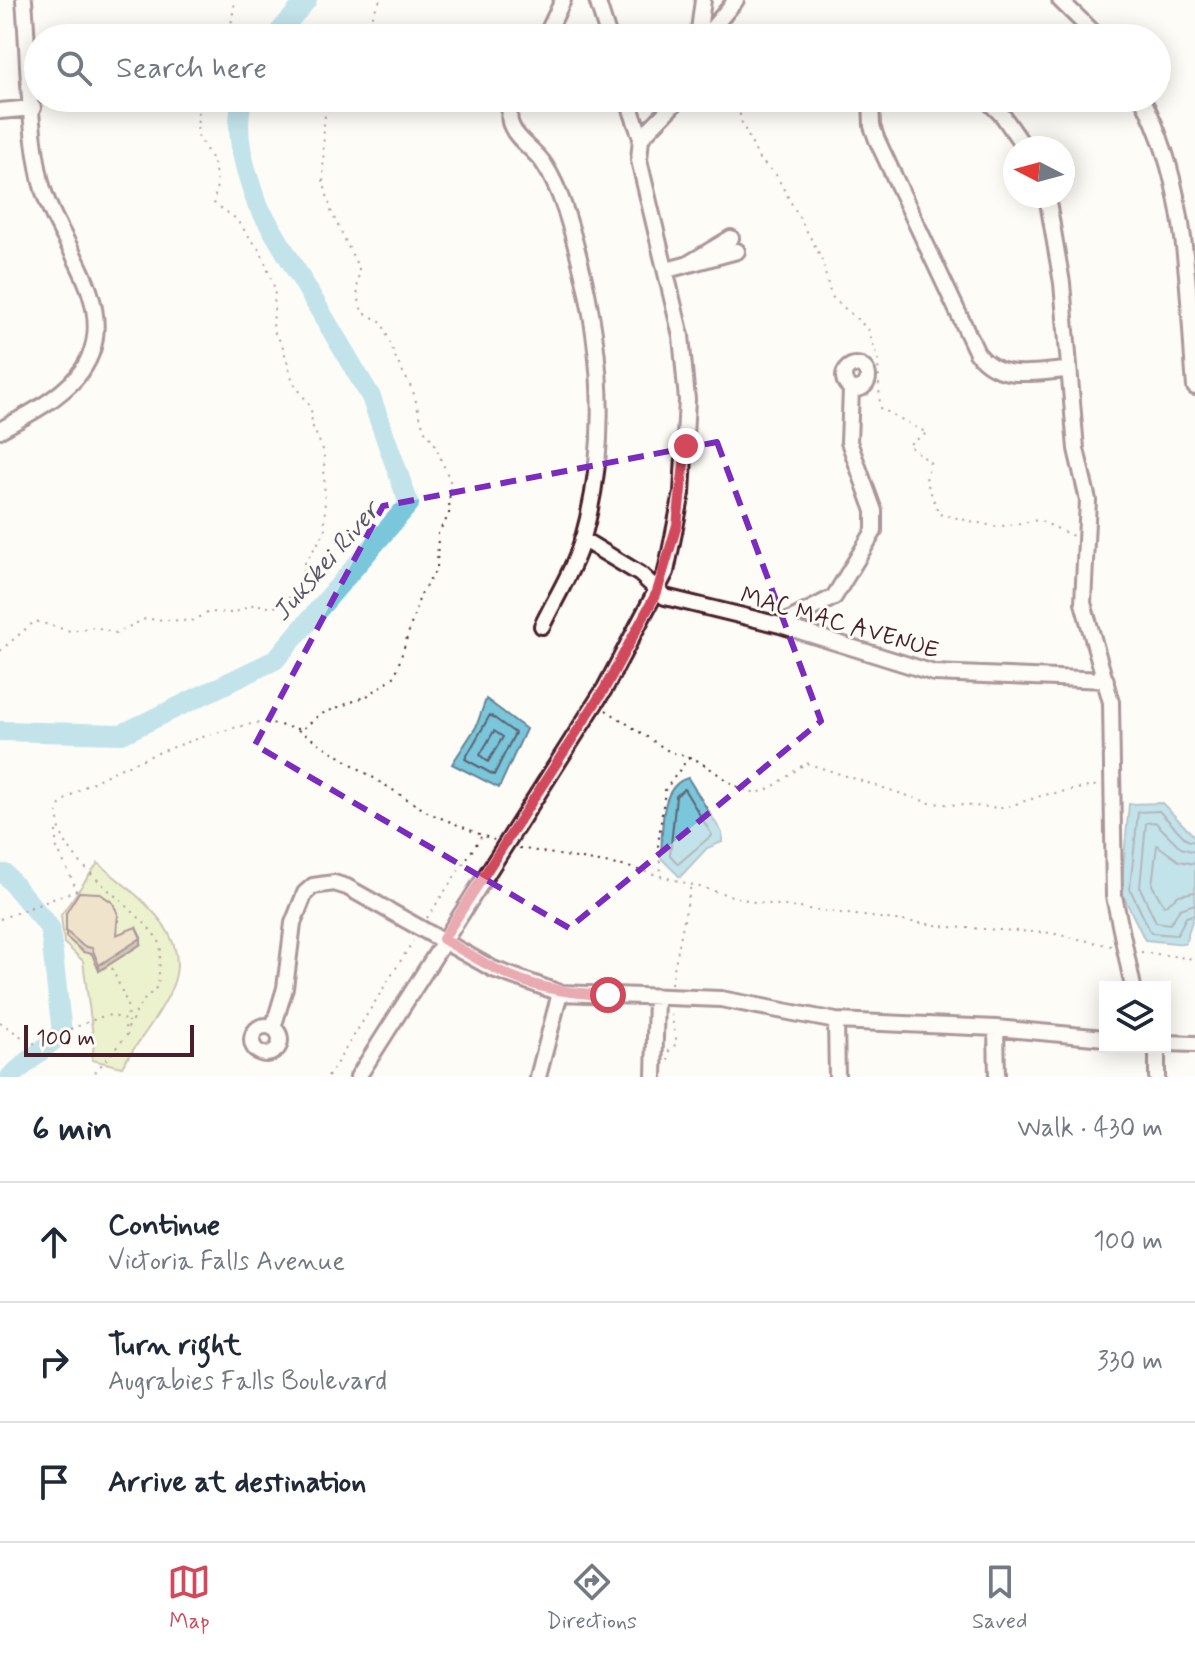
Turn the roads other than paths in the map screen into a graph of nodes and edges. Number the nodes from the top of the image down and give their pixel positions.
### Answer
1 (24, 0) edge
2 (563, 0) edge
3 (597, 0) edge
4 (703, 0) edge
5 (736, 0) edge
6 (1060, 0) edge
7 (26, 24) edge
8 (552, 24) edge
9 (605, 24) edge
10 (700, 24) edge
11 (717, 24) edge
12 (1085, 24) edge
13 (24, 109) edge
14 (0, 111) edge
15 (33, 112) edge
16 (512, 112) edge
17 (632, 112) edge
18 (666, 112) edge
19 (872, 112) edge
20 (999, 112) edge
21 (1148, 112) edge
22 (1017, 136) edge
23 (641, 138) junction
24 (1049, 208) edge
25 (734, 244) dead end
26 (667, 270) junction
27 (1067, 370) junction
28 (1195, 387) edge
29 (851, 389) dead end
30 (0, 430) edge
31 (582, 539) junction
32 (657, 592) junction
33 (780, 625) junction
34 (542, 626) dead end
35 (1106, 680) junction
36 (443, 939) junction
37 (1132, 981) edge
38 (560, 993) junction
39 (663, 995) junction
40 (836, 1021) junction
41 (273, 1028) dead end
42 (996, 1028) junction
43 (1099, 1037) edge
44 (1171, 1043) edge
45 (1195, 1044) edge
46 (1157, 1053) edge
47 (358, 1077) edge
48 (538, 1077) edge
49 (654, 1077) edge
50 (837, 1077) edge
51 (997, 1077) edge
52 (1157, 1077) edge

1 - 7 street
2 - 8 street
3 - 9 street
4 - 10 street
5 - 11 street
6 - 12 street
13 - 14 street
15 - 30 street
16 - 31 street
17 - 23 street
18 - 23 street
19 - 27 street
20 - 22 street
21 - 28 street
23 - 26 street
24 - 27 street
25 - 26 street
26 - 32 street
27 - 35 street
29 - 33 street
31 - 32 street, MAC MAC AVENUE
31 - 34 street
32 - 33 street, MAC MAC AVENUE
32 - 36 street
33 - 35 street, MAC MAC AVENUE
35 - 37 street
36 - 38 street
36 - 41 street
36 - 47 street
38 - 39 street
38 - 48 street
39 - 40 street
39 - 49 street
40 - 42 street
40 - 50 street
42 - 43 street
42 - 51 street
44 - 45 street
46 - 52 street

